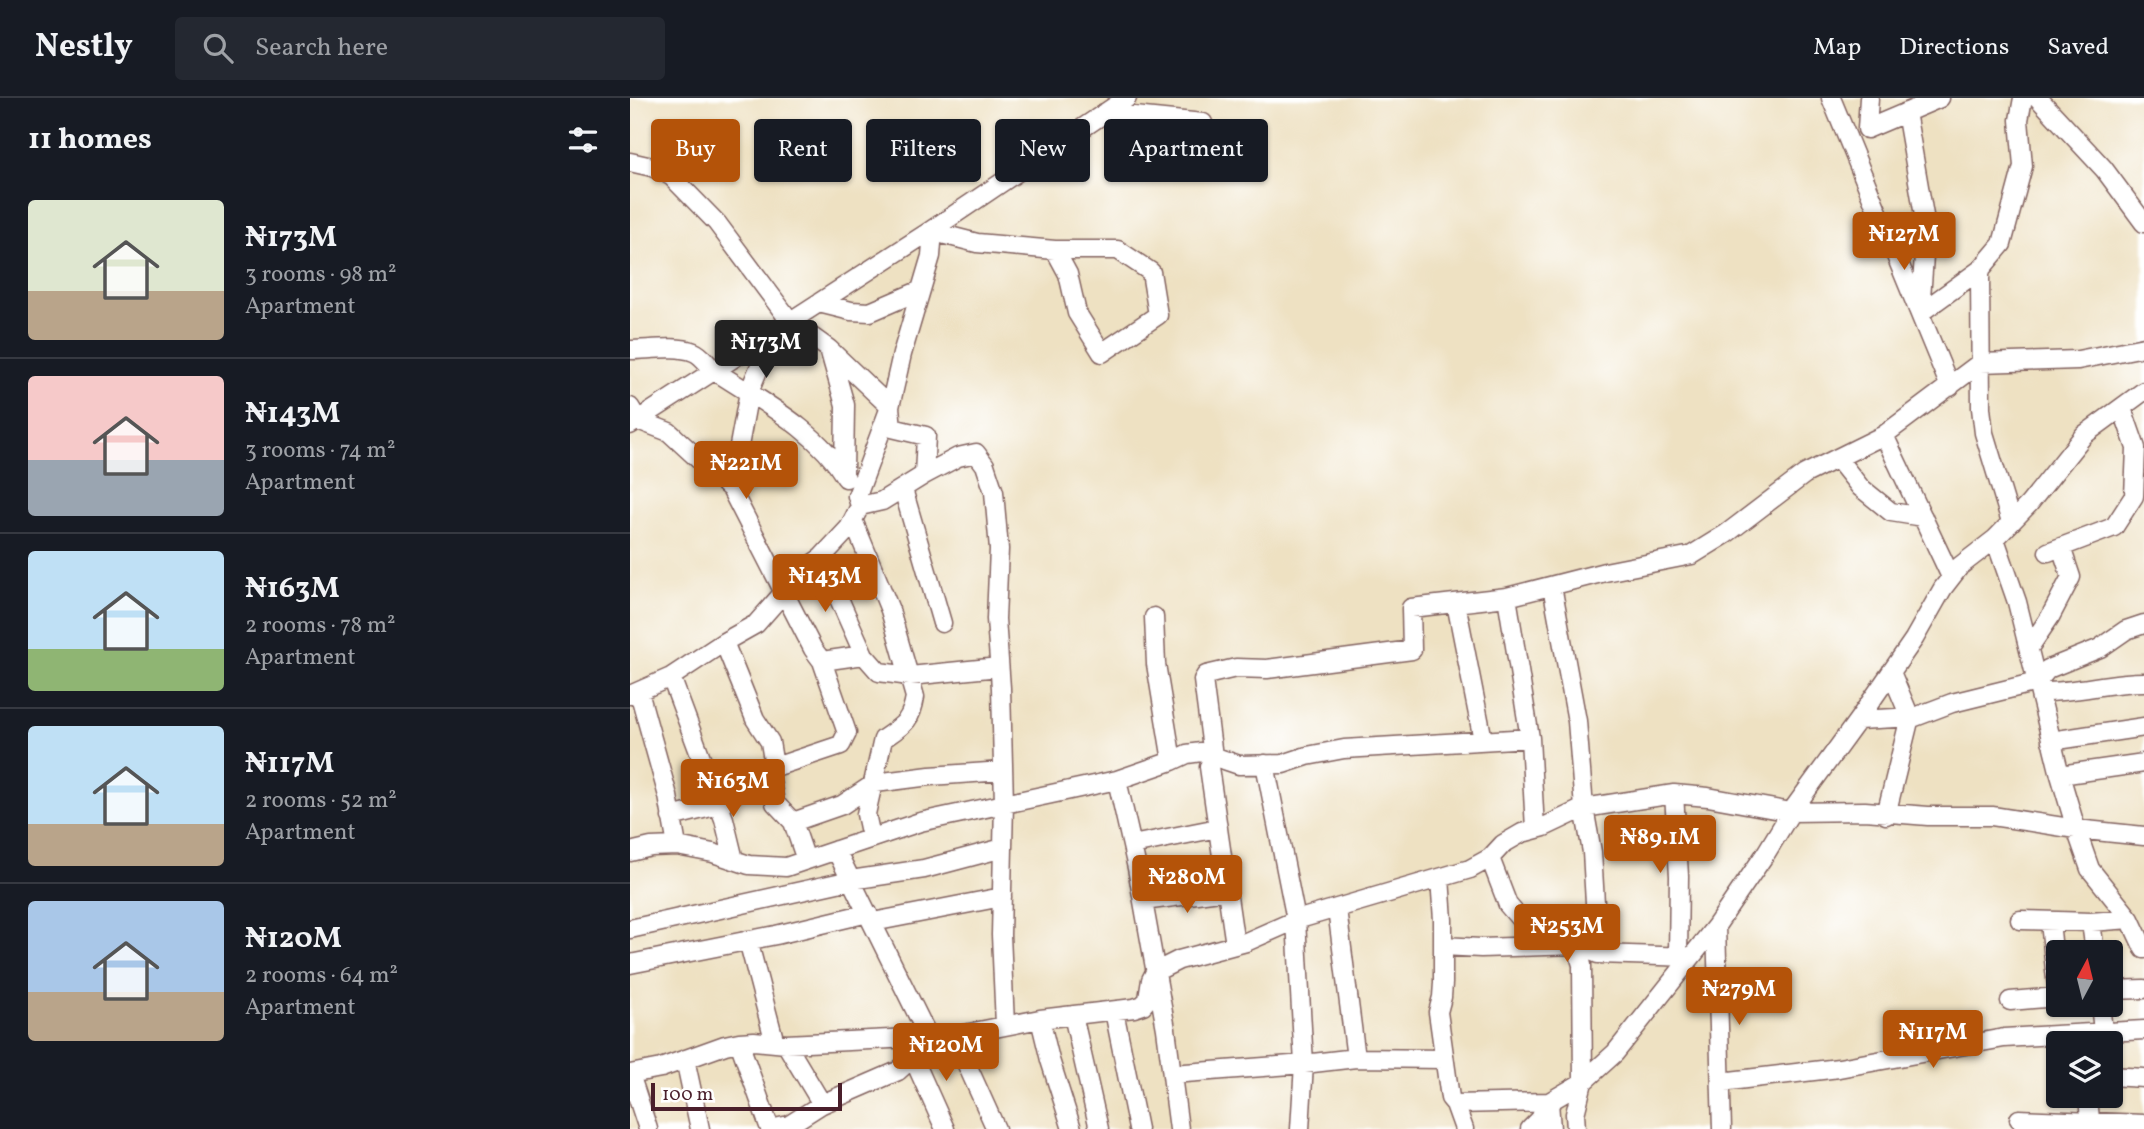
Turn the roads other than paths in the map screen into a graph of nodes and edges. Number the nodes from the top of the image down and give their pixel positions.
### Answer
1 (1127, 98) edge
2 (1831, 98) edge
3 (1869, 98) edge
4 (1940, 98) edge
5 (2023, 98) edge
6 (2038, 98) edge
7 (1906, 112) junction
8 (1104, 113) junction
9 (1163, 119) edge
10 (1867, 129) junction
11 (1854, 151) junction
12 (630, 162) edge
13 (2144, 223) edge
14 (930, 231) junction
15 (1055, 250) junction
16 (1981, 269) junction
17 (921, 290) junction
18 (819, 303) junction
19 (1920, 313) junction
20 (790, 321) junction
21 (774, 332) junction
22 (2144, 347) edge
23 (829, 349) junction
24 (630, 350) edge
25 (1980, 363) junction
26 (714, 371) junction
27 (1950, 387) junction
28 (2144, 391) edge
29 (749, 392) junction
30 (890, 407) junction
31 (2122, 408) junction
32 (633, 418) edge
33 (1885, 435) junction
34 (1837, 457) junction
35 (844, 474) junction
36 (923, 475) junction
37 (731, 489) junction
38 (903, 489) junction
39 (856, 508) junction
40 (1923, 517) junction
41 (2011, 522) junction
42 (1995, 539) junction
43 (821, 558) junction
44 (1951, 577) junction
45 (1552, 586) junction
46 (785, 591) junction
47 (1507, 597) junction
48 (1456, 603) junction
49 (1154, 617) dead end
50 (942, 623) dead end
51 (2144, 624) edge
52 (723, 642) junction
53 (2029, 648) junction
54 (864, 654) junction
55 (822, 661) junction
56 (999, 667) junction
57 (1891, 672) junction
58 (910, 676) junction
59 (671, 677) junction
60 (2144, 682) edge
61 (2038, 687) junction
62 (635, 694) edge
63 (1910, 718) junction
64 (1858, 720) junction
65 (2144, 727) edge
66 (1530, 738) junction
67 (1483, 740) junction
68 (2051, 741) junction
69 (1213, 756) junction
70 (1172, 761) junction
71 (1265, 764) junction
72 (2144, 764) edge
73 (769, 769) junction
74 (1003, 771) junction
75 (2060, 775) junction
76 (1117, 780) junction
77 (875, 783) junction
78 (1674, 794) junction
79 (1004, 803) junction
80 (719, 805) junction
81 (1584, 808) junction
82 (1791, 812) junction
83 (1886, 815) junction
84 (671, 817) junction
85 (793, 822) junction
86 (1218, 828) junction
87 (2076, 828) junction
88 (1535, 829) junction
89 (2144, 836) edge
90 (871, 838) junction
91 (1132, 845) junction
92 (677, 846) junction
93 (1003, 848) junction
94 (836, 850) junction
95 (630, 852) edge
96 (1490, 858) junction
97 (734, 860) junction
98 (806, 860) junction
99 (1440, 878) junction
100 (851, 880) junction
101 (1227, 890) junction
102 (1002, 897) junction
103 (1143, 901) junction
104 (1336, 909) junction
105 (870, 918) junction
106 (2130, 919) junction
107 (1296, 920) junction
108 (2020, 920) dead end
109 (2050, 922) junction
110 (2091, 922) junction
111 (1716, 926) junction
112 (630, 929) edge
113 (748, 940) junction
114 (2052, 940) edge
115 (2093, 940) edge
116 (1235, 945) junction
117 (1576, 945) junction
118 (1443, 946) junction
119 (2144, 949) edge
120 (1598, 954) junction
121 (1685, 957) junction
122 (630, 964) edge
123 (1155, 972) junction
124 (2144, 989) edge
125 (2123, 990) edge
126 (2046, 999) edge
127 (2010, 1001) dead end
128 (1114, 1011) junction
129 (1073, 1015) junction
130 (2101, 1017) edge
131 (1040, 1019) junction
132 (1005, 1025) junction
133 (2144, 1030) edge
134 (2103, 1031) joint
135 (954, 1036) junction
136 (929, 1038) junction
137 (2046, 1038) edge
138 (739, 1042) junction
139 (780, 1043) junction
140 (911, 1047) junction
141 (1356, 1058) junction
142 (685, 1059) junction
143 (1444, 1059) junction
144 (1304, 1065) junction
145 (630, 1074) edge
146 (1172, 1074) junction
147 (2123, 1077) edge
148 (2144, 1078) edge
149 (1583, 1082) junction
150 (1721, 1082) junction
151 (1549, 1102) junction
152 (822, 1104) junction
153 (1455, 1104) junction
154 (2089, 1108) edge
155 (2019, 1119) dead end
156 (2090, 1120) junction
157 (2144, 1124) edge
158 (938, 1127) edge
159 (648, 1129) edge
160 (700, 1129) edge
161 (770, 1129) edge
162 (996, 1129) edge
163 (1072, 1129) edge
164 (1099, 1129) edge
165 (1138, 1129) edge
166 (1179, 1129) edge
167 (1300, 1129) edge
168 (1464, 1129) edge
169 (1530, 1129) edge
170 (1551, 1129) edge
171 (1576, 1129) edge
172 (1722, 1129) edge

1 - 8 street
2 - 11 street
3 - 10 street
4 - 7 street
5 - 16 street
6 - 13 street
7 - 10 street
7 - 19 street
8 - 9 street
8 - 14 street
10 - 11 street
11 - 19 street
12 - 20 street
14 - 15 street
14 - 17 street
14 - 18 street
15 - 15 street
16 - 19 street
16 - 25 street
17 - 18 street
17 - 30 street
18 - 20 street
19 - 27 street
20 - 21 street
20 - 23 street
21 - 26 street
21 - 29 street
22 - 25 street
23 - 30 street
23 - 35 street
24 - 26 street
25 - 27 street
25 - 41 street
26 - 29 street
26 - 32 street
27 - 33 street
28 - 31 street
29 - 35 street
29 - 37 street
30 - 36 street
30 - 39 street
31 - 41 street
31 - 53 street
32 - 37 street
33 - 34 street
33 - 40 street
34 - 40 street
34 - 45 street
35 - 39 street
36 - 38 street
36 - 56 street
37 - 46 street
38 - 39 street
38 - 50 street
39 - 43 street
39 - 58 street
40 - 44 street
41 - 42 street
42 - 44 street
42 - 53 street
43 - 46 street
43 - 54 street
44 - 57 street
45 - 47 street
45 - 81 street
46 - 52 street
46 - 55 street
47 - 48 street
47 - 66 street
48 - 67 street
48 - 69 street
49 - 70 street
51 - 61 street
52 - 59 street
52 - 73 street
53 - 61 street
54 - 55 street
54 - 58 street
55 - 73 street
56 - 58 street
56 - 74 street
57 - 63 street
57 - 64 street
58 - 77 street
59 - 62 street
59 - 80 street
60 - 61 street
61 - 63 street
61 - 68 street
62 - 84 street
63 - 64 street
63 - 83 street
64 - 82 street
65 - 68 street
66 - 67 street
66 - 88 street
67 - 71 street
68 - 75 street
69 - 70 street
69 - 71 street
69 - 86 street
70 - 76 street
71 - 107 street
72 - 75 street
73 - 80 street
73 - 85 street
74 - 77 street
74 - 79 street
75 - 87 street
76 - 79 street
76 - 91 street
77 - 85 street
77 - 90 street
78 - 81 street
78 - 82 street
78 - 121 street
79 - 90 street
79 - 93 street
80 - 84 street
80 - 97 street
81 - 88 street
81 - 120 street
82 - 83 street
82 - 111 street
83 - 87 street
84 - 92 street
85 - 98 street
86 - 91 street
86 - 101 street
87 - 89 street
87 - 106 street
88 - 96 street
90 - 94 street
91 - 103 street
92 - 95 street
92 - 97 street
93 - 100 street
93 - 102 street
94 - 98 street
94 - 100 street
96 - 99 street
96 - 117 street
97 - 98 street
99 - 104 street
99 - 118 street
100 - 105 street
100 - 112 street
101 - 103 street
101 - 116 street
102 - 105 street
102 - 132 street
103 - 123 street
104 - 107 street
104 - 141 street
105 - 113 street
105 - 136 street
106 - 110 street
106 - 119 street
107 - 116 street
107 - 144 street
108 - 109 street
109 - 110 street
109 - 114 street
110 - 115 street
111 - 121 street
111 - 150 street
113 - 122 street
113 - 139 street
116 - 123 street
117 - 118 street
117 - 120 street
117 - 149 street
118 - 143 street
120 - 121 street
121 - 149 street
123 - 128 street
123 - 146 street
124 - 125 street
126 - 127 street
128 - 129 street
128 - 165 street
129 - 131 street
129 - 164 street
130 - 134 street
131 - 132 street
131 - 163 street
132 - 135 street
133 - 134 street
135 - 136 street
135 - 162 street
136 - 140 street
137 - 150 street
138 - 139 street
138 - 142 street
138 - 161 street
139 - 140 street
139 - 152 street
140 - 152 street
140 - 158 street
141 - 143 street
141 - 144 street
142 - 145 street
142 - 160 street
143 - 153 street
144 - 146 street
144 - 167 street
145 - 159 street
146 - 166 street
147 - 148 street
149 - 151 street
149 - 171 street
150 - 172 street
151 - 153 street
151 - 169 street
151 - 170 street
152 - 161 street
153 - 168 street
154 - 156 street
155 - 156 street
156 - 157 street

